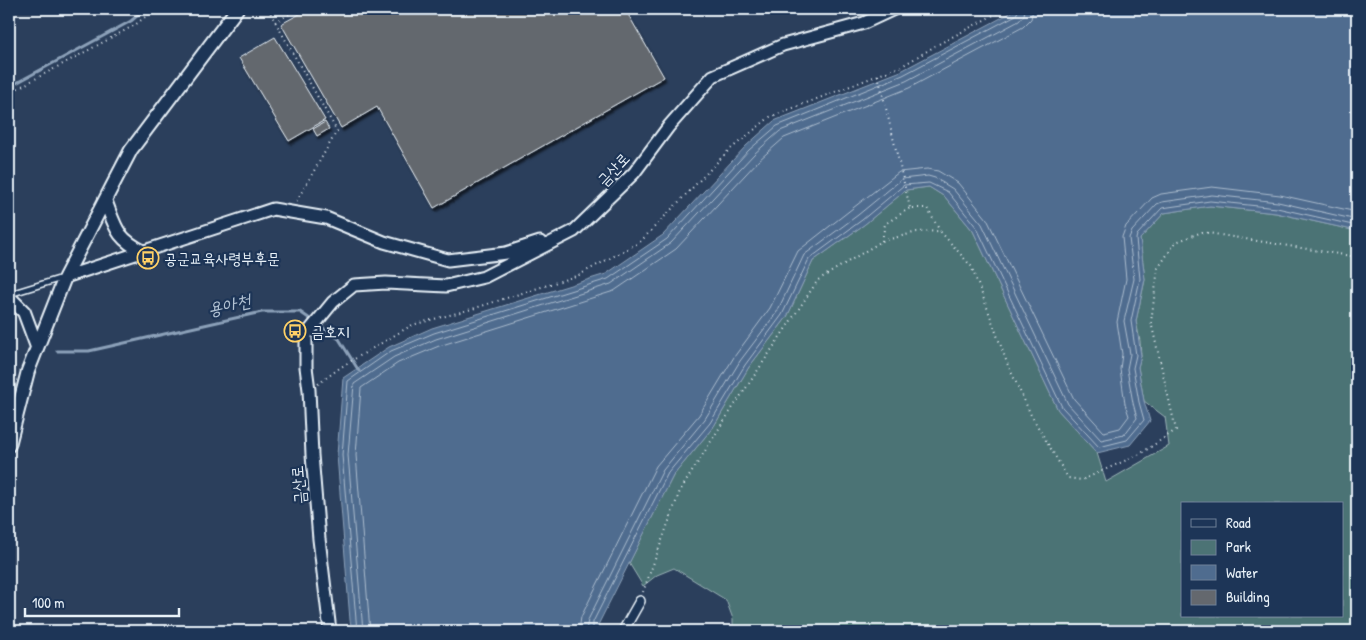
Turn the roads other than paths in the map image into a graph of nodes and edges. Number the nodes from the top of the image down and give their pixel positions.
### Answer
1 (237, 9) edge
2 (894, 9) edge
3 (105, 200) junction
4 (574, 231) junction
5 (144, 252) junction
6 (65, 277) junction
7 (9, 296) edge
8 (37, 347) junction
9 (9, 446) edge
10 (640, 601) road end
11 (330, 631) edge
12 (623, 631) edge

1 - 3 main road
2 - 4 street, 금산로
3 - 5 main road
3 - 6 main road
4 - 5 street
4 - 11 street, 금산로
5 - 6 street
6 - 7 lane
6 - 8 main road
7 - 8 main road
8 - 9 main road
10 - 12 street

